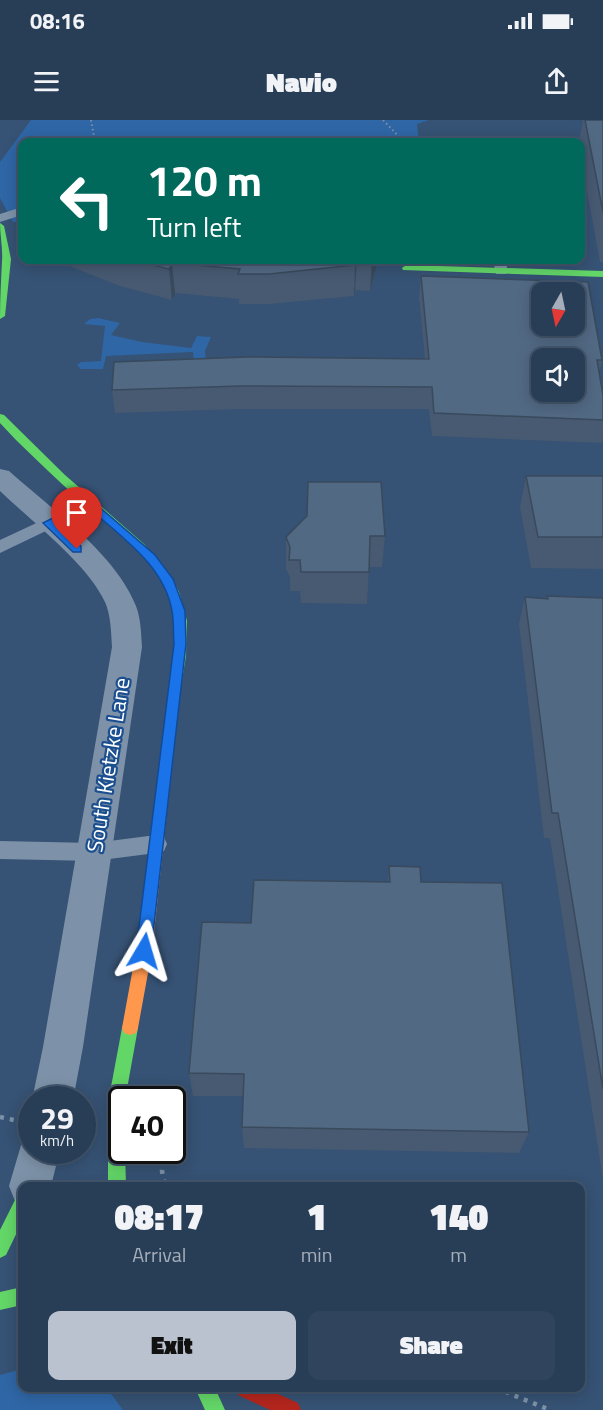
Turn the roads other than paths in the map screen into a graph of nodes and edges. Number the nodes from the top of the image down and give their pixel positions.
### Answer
1 (18, 212) edge
2 (0, 218) edge
3 (0, 226) edge
4 (500, 265) edge
5 (406, 268) dead end
6 (603, 274) edge
7 (2, 280) edge
8 (0, 316) edge
9 (0, 417) edge
10 (0, 477) edge
11 (90, 503) junction
12 (49, 523) junction
13 (0, 547) edge
14 (156, 844) junction
15 (0, 850) edge
16 (94, 852) junction
17 (55, 1086) edge
18 (30, 1164) edge
19 (30, 1182) edge
20 (117, 1182) edge
21 (18, 1212) edge
22 (0, 1249) edge
23 (18, 1297) edge
24 (0, 1300) edge
25 (207, 1392) edge
26 (253, 1392) edge
27 (215, 1410) edge
28 (291, 1410) edge

1 - 2 lane
3 - 7 street
4 - 5 street
4 - 6 street
7 - 8 street
9 - 11 street
10 - 12 street, South Kietzke Lane
11 - 12 lane
11 - 14 street
12 - 13 lane
12 - 16 street, South Kietzke Lane
14 - 16 lane
14 - 20 street
15 - 16 lane
16 - 17 street, South Kietzke Lane
18 - 19 street
21 - 22 street
23 - 24 street
25 - 27 street
26 - 28 street

